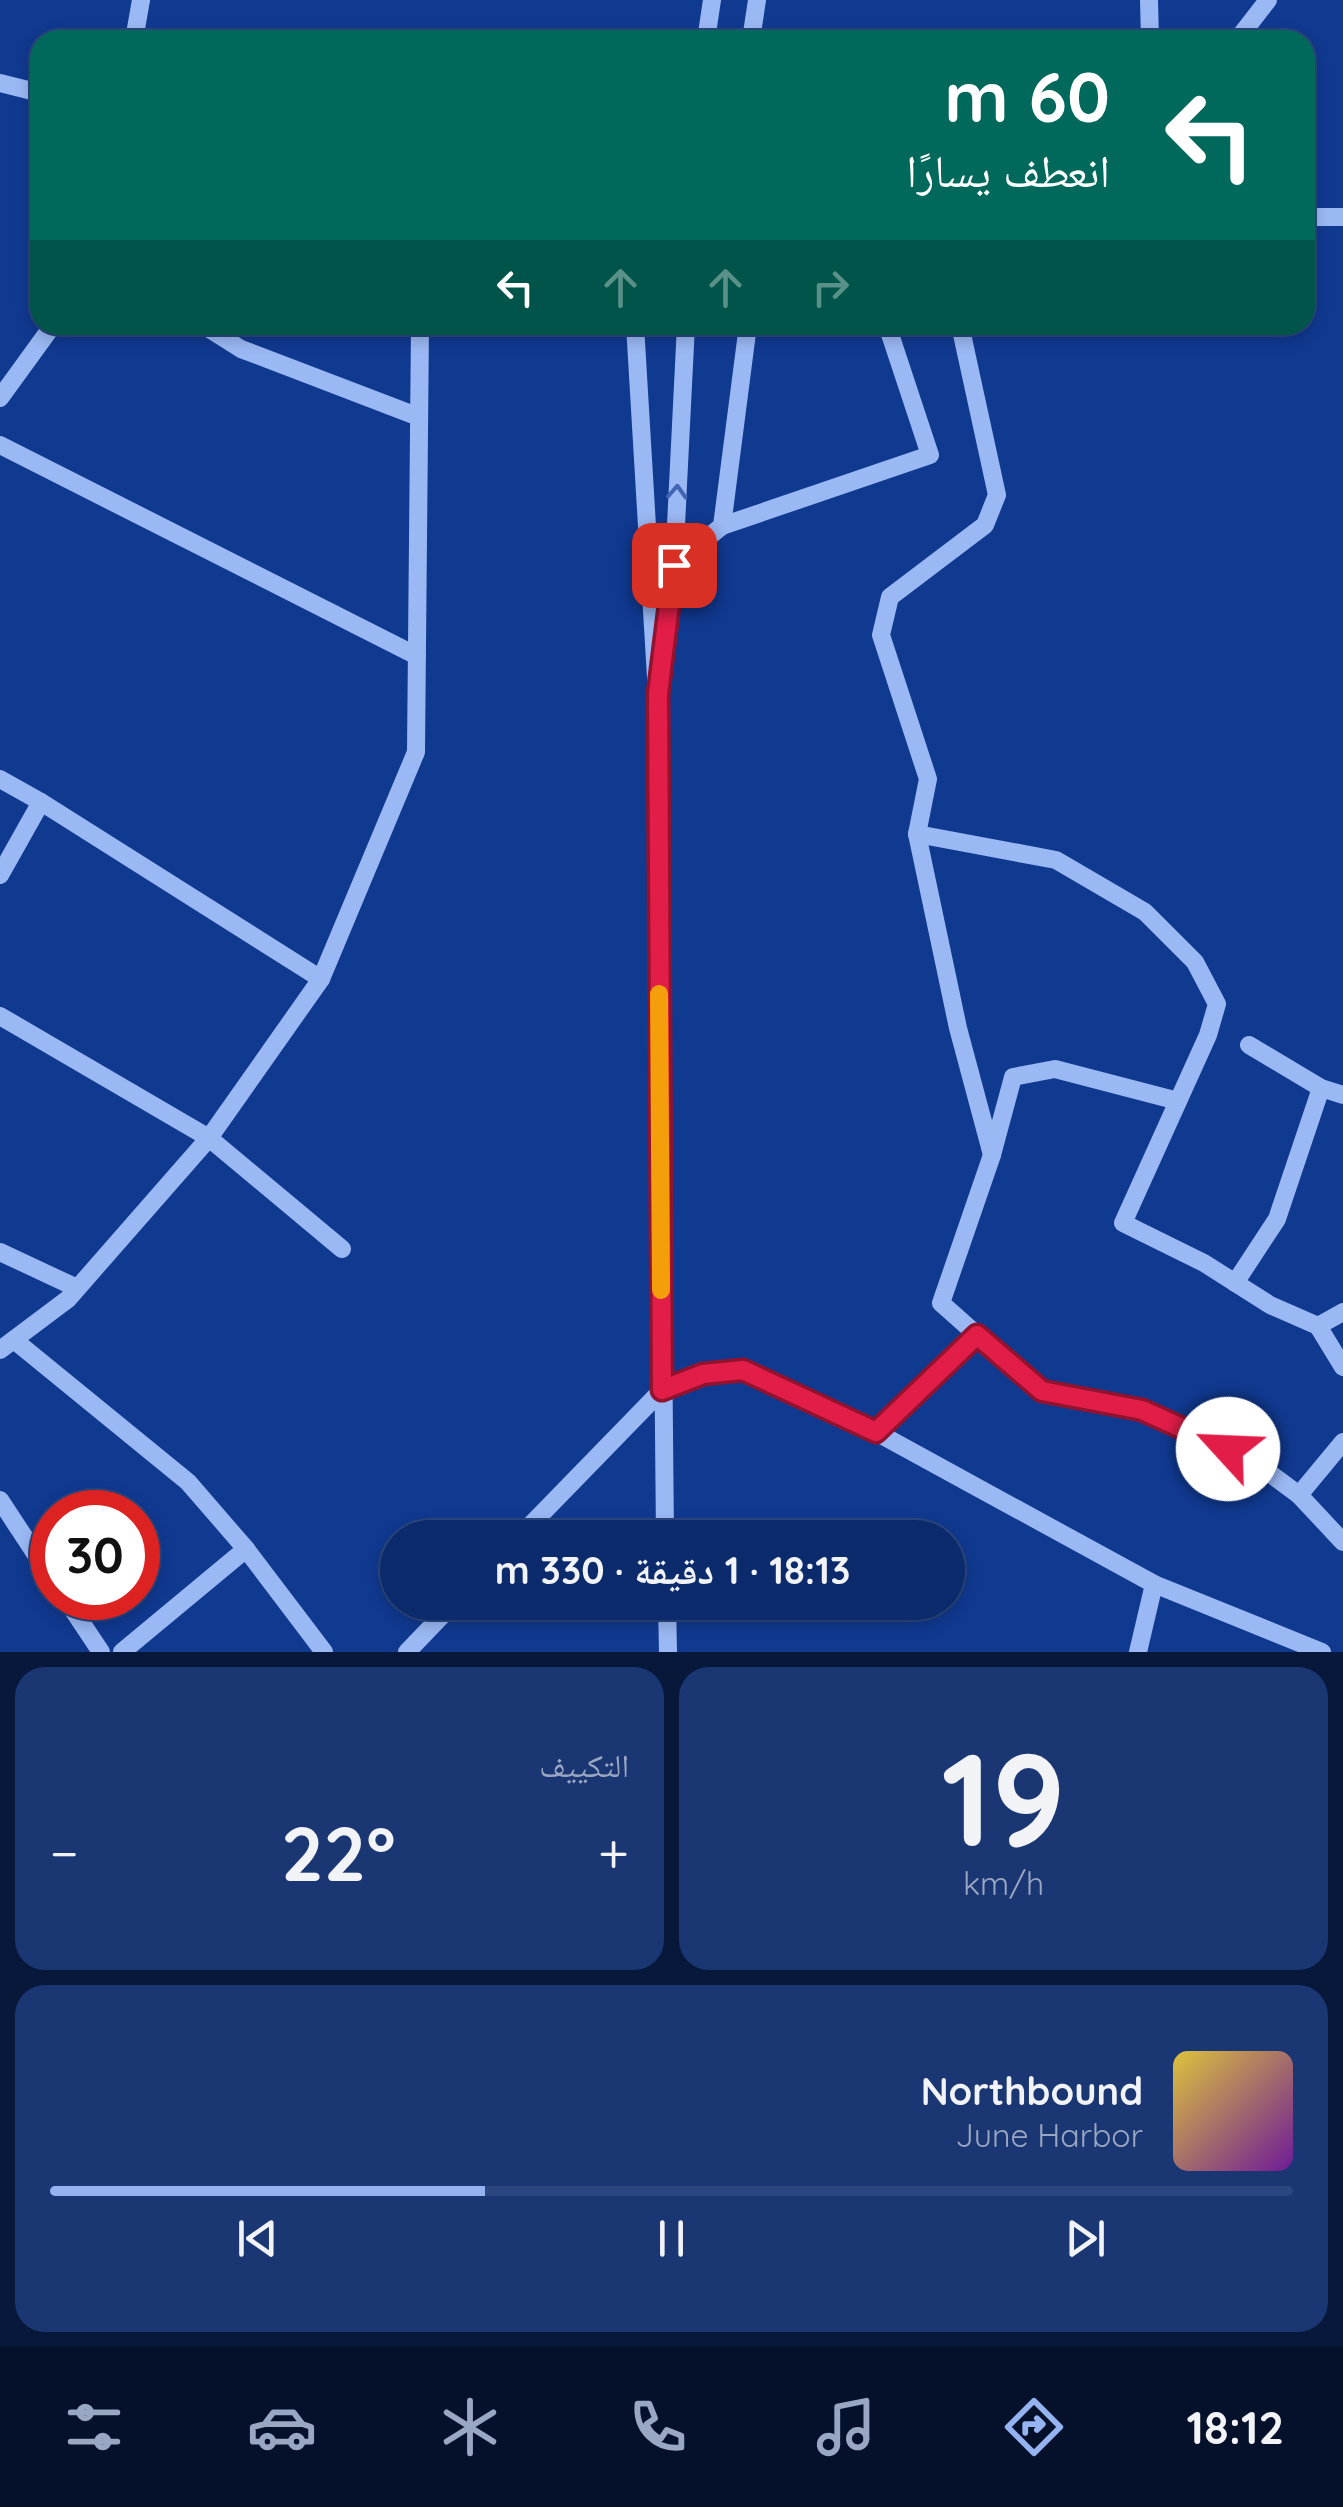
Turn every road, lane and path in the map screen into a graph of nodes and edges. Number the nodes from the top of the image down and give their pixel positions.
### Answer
1 (141, 0) edge
2 (712, 0) edge
3 (758, 0) edge
4 (1149, 0) edge
5 (1268, 0) edge
6 (136, 30) edge
7 (708, 30) edge
8 (753, 30) edge
9 (1150, 30) edge
10 (1245, 30) edge
11 (0, 83) edge
12 (30, 90) edge
13 (1315, 217) edge
14 (1343, 217) edge
15 (46, 335) edge
16 (219, 335) edge
17 (420, 335) edge
18 (636, 335) edge
19 (686, 335) edge
20 (747, 335) edge
21 (890, 335) edge
22 (962, 335) edge
23 (0, 398) edge
24 (418, 417) junction
25 (0, 445) edge
26 (722, 526) junction
27 (674, 565) junction
28 (416, 656) junction
29 (658, 694) junction
30 (0, 780) edge
31 (41, 802) junction
32 (917, 834) junction
33 (0, 876) edge
34 (322, 980) junction
35 (0, 1016) edge
36 (1249, 1046) dead end
37 (1321, 1088) junction
38 (1343, 1095) edge
39 (1178, 1101) junction
40 (210, 1138) junction
41 (992, 1155) junction
42 (342, 1249) dead end
43 (0, 1252) edge
44 (1235, 1283) junction
45 (78, 1288) junction
46 (1343, 1312) edge
47 (1318, 1326) junction
48 (977, 1335) junction
49 (7, 1345) edge
50 (1343, 1367) edge
51 (662, 1390) junction
52 (876, 1432) junction
53 (1343, 1442) edge
54 (1300, 1495) junction
55 (0, 1500) edge
56 (536, 1520) edge
57 (665, 1520) edge
58 (1343, 1542) edge
59 (30, 1546) edge
60 (246, 1548) junction
61 (1154, 1584) junction
62 (80, 1620) edge
63 (438, 1620) edge
64 (667, 1620) edge
65 (101, 1652) edge
66 (122, 1652) edge
67 (324, 1652) edge
68 (407, 1652) edge
69 (668, 1652) edge
70 (1138, 1652) edge
71 (1322, 1652) edge

1 - 6 street
2 - 7 street
3 - 8 street
4 - 9 street
5 - 10 street
11 - 12 street
13 - 14 street
15 - 23 street
16 - 24 street
17 - 24 street
18 - 29 street
27 -> 19 street
20 - 26 street
21 - 26 street
22 - 32 street
24 - 28 street
25 - 28 street
26 - 27 street
27 - 29 street
28 - 34 street
29 - 51 street
30 - 31 street
31 - 33 street
31 - 34 street
32 - 39 street
32 - 41 street
34 - 40 street
35 - 40 street
36 - 37 street
37 - 38 street
37 - 44 street
39 - 41 street
39 - 44 street
40 - 42 street
40 - 45 street
41 - 48 street
43 - 45 street
44 - 47 street
45 - 49 street
46 - 47 street
47 - 50 street
48 - 52 street
48 - 54 street
49 - 60 street
51 - 52 street
51 - 56 street
51 - 57 street
52 - 61 street
53 - 54 street
54 - 58 street
55 - 59 street
60 - 66 street
60 - 67 street
61 - 70 street
61 - 71 street
62 - 65 street
63 - 68 street
64 - 69 street

